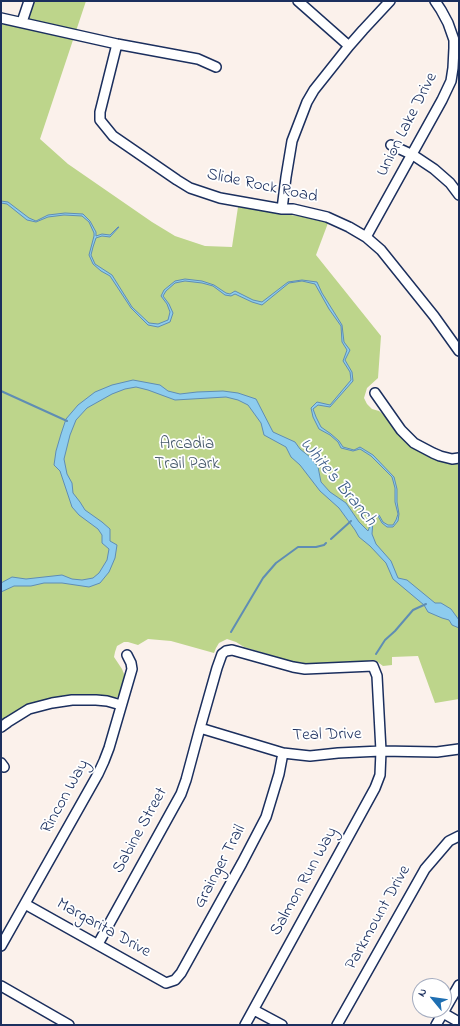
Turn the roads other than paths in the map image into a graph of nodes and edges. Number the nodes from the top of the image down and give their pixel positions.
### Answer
1 (29, 1) edge
2 (298, 1) edge
3 (390, 1) edge
4 (435, 1) edge
5 (1, 18) edge
6 (22, 22) junction
7 (117, 44) junction
8 (349, 46) junction
9 (216, 67) dead end
10 (390, 145) dead end
11 (413, 155) junction
12 (459, 195) edge
13 (282, 209) junction
14 (366, 237) junction
15 (459, 351) edge
16 (375, 393) dead end
17 (459, 458) edge
18 (127, 655) dead end
19 (121, 705) junction
20 (1, 727) edge
21 (200, 728) junction
22 (459, 749) edge
23 (381, 751) junction
24 (283, 753) junction
25 (459, 836) edge
26 (25, 904) junction
27 (98, 944) junction
28 (1, 946) edge
29 (166, 982) joint
30 (459, 985) edge
31 (1, 986) edge
32 (452, 997) edge
33 (254, 1010) junction
34 (53, 1021) edge
35 (69, 1025) edge
36 (245, 1025) edge
37 (282, 1025) edge
38 (337, 1025) edge

1 - 6 street
2 - 8 street
3 - 8 street
4 - 11 street, Union Lake Drive
5 - 6 street
6 - 7 street
7 - 9 street
7 - 13 street, Slide Rock Road
8 - 13 street
10 - 11 street
11 - 12 street
11 - 14 street, Union Lake Drive
13 - 14 street, Slide Rock Road
14 - 15 street, Slide Rock Road
16 - 17 street
18 - 19 street, Rincon Way
19 - 20 street
19 - 26 street, Rincon Way
21 - 23 street, Sabine Street
21 - 24 street, Teal Drive
21 - 27 street, Sabine Street
22 - 23 street, Teal Drive
23 - 24 street, Teal Drive
23 - 33 street, Salmon Run Way
24 - 29 street, Grainger Trail
25 - 38 street, Parkmount Drive
26 - 27 street, Margarita Drive
26 - 28 street, Rincon Way
27 - 29 street, Margarita Drive
30 - 32 street
31 - 34 street
33 - 36 street, Salmon Run Way
33 - 37 street
34 - 35 street

